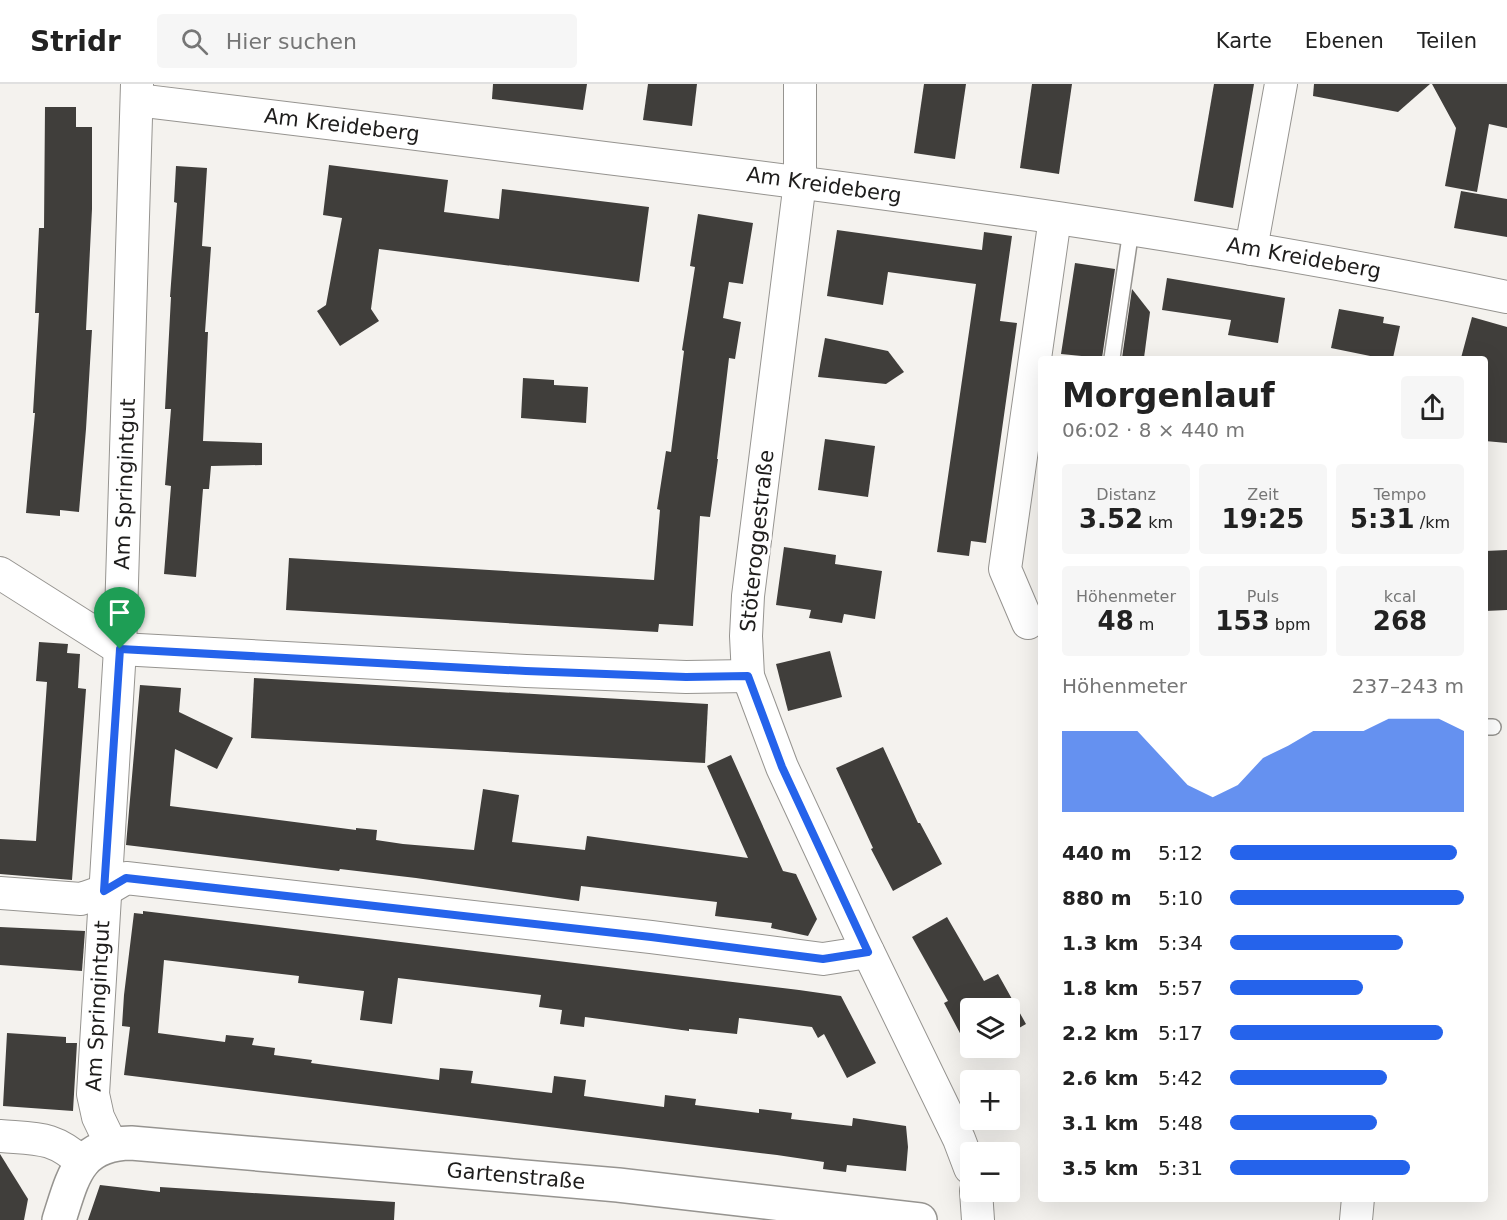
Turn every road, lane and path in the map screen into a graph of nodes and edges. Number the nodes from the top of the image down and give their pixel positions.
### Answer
1 (801, 84) edge
2 (1281, 84) edge
3 (137, 92) edge
4 (800, 182) junction
5 (1055, 218) junction
6 (1131, 230) junction
7 (1251, 249) junction
8 (1507, 297) edge
9 (1038, 356) edge
10 (1112, 356) edge
11 (1038, 358) edge
12 (0, 573) edge
13 (1028, 623) dead end
14 (120, 649) junction
15 (748, 676) junction
16 (104, 891) junction
17 (0, 893) edge
18 (868, 952) junction
19 (0, 1136) edge
20 (960, 1142) edge
21 (111, 1144) junction
22 (83, 1163) junction
23 (977, 1202) edge
24 (1358, 1202) edge
25 (857, 1216) edge
26 (59, 1220) edge
27 (920, 1220) edge
28 (978, 1220) edge
29 (1356, 1220) edge

1 - 4 street, Stöteroggestraße
2 - 7 street
3 - 4 street, Am Kreideberg
3 - 14 street, Am Springintgut
4 - 5 street, Am Kreideberg
4 - 15 street, Stöteroggestraße
5 - 6 street, Am Kreideberg
5 - 9 street
6 - 7 street, Am Kreideberg
6 - 10 lane
7 - 8 street, Am Kreideberg
11 - 13 street
12 - 14 street
14 - 15 street
14 - 16 street, Am Springintgut
15 - 18 street, Stöteroggestraße
16 - 17 street
16 - 18 street
16 - 21 street, Am Springintgut
18 - 20 street, Stöteroggestraße
19 - 22 street
21 - 22 main road
21 - 25 main road, Gartenstraße
22 - 26 main road
23 - 28 street
24 - 29 street
25 - 27 main road, Gartenstraße

